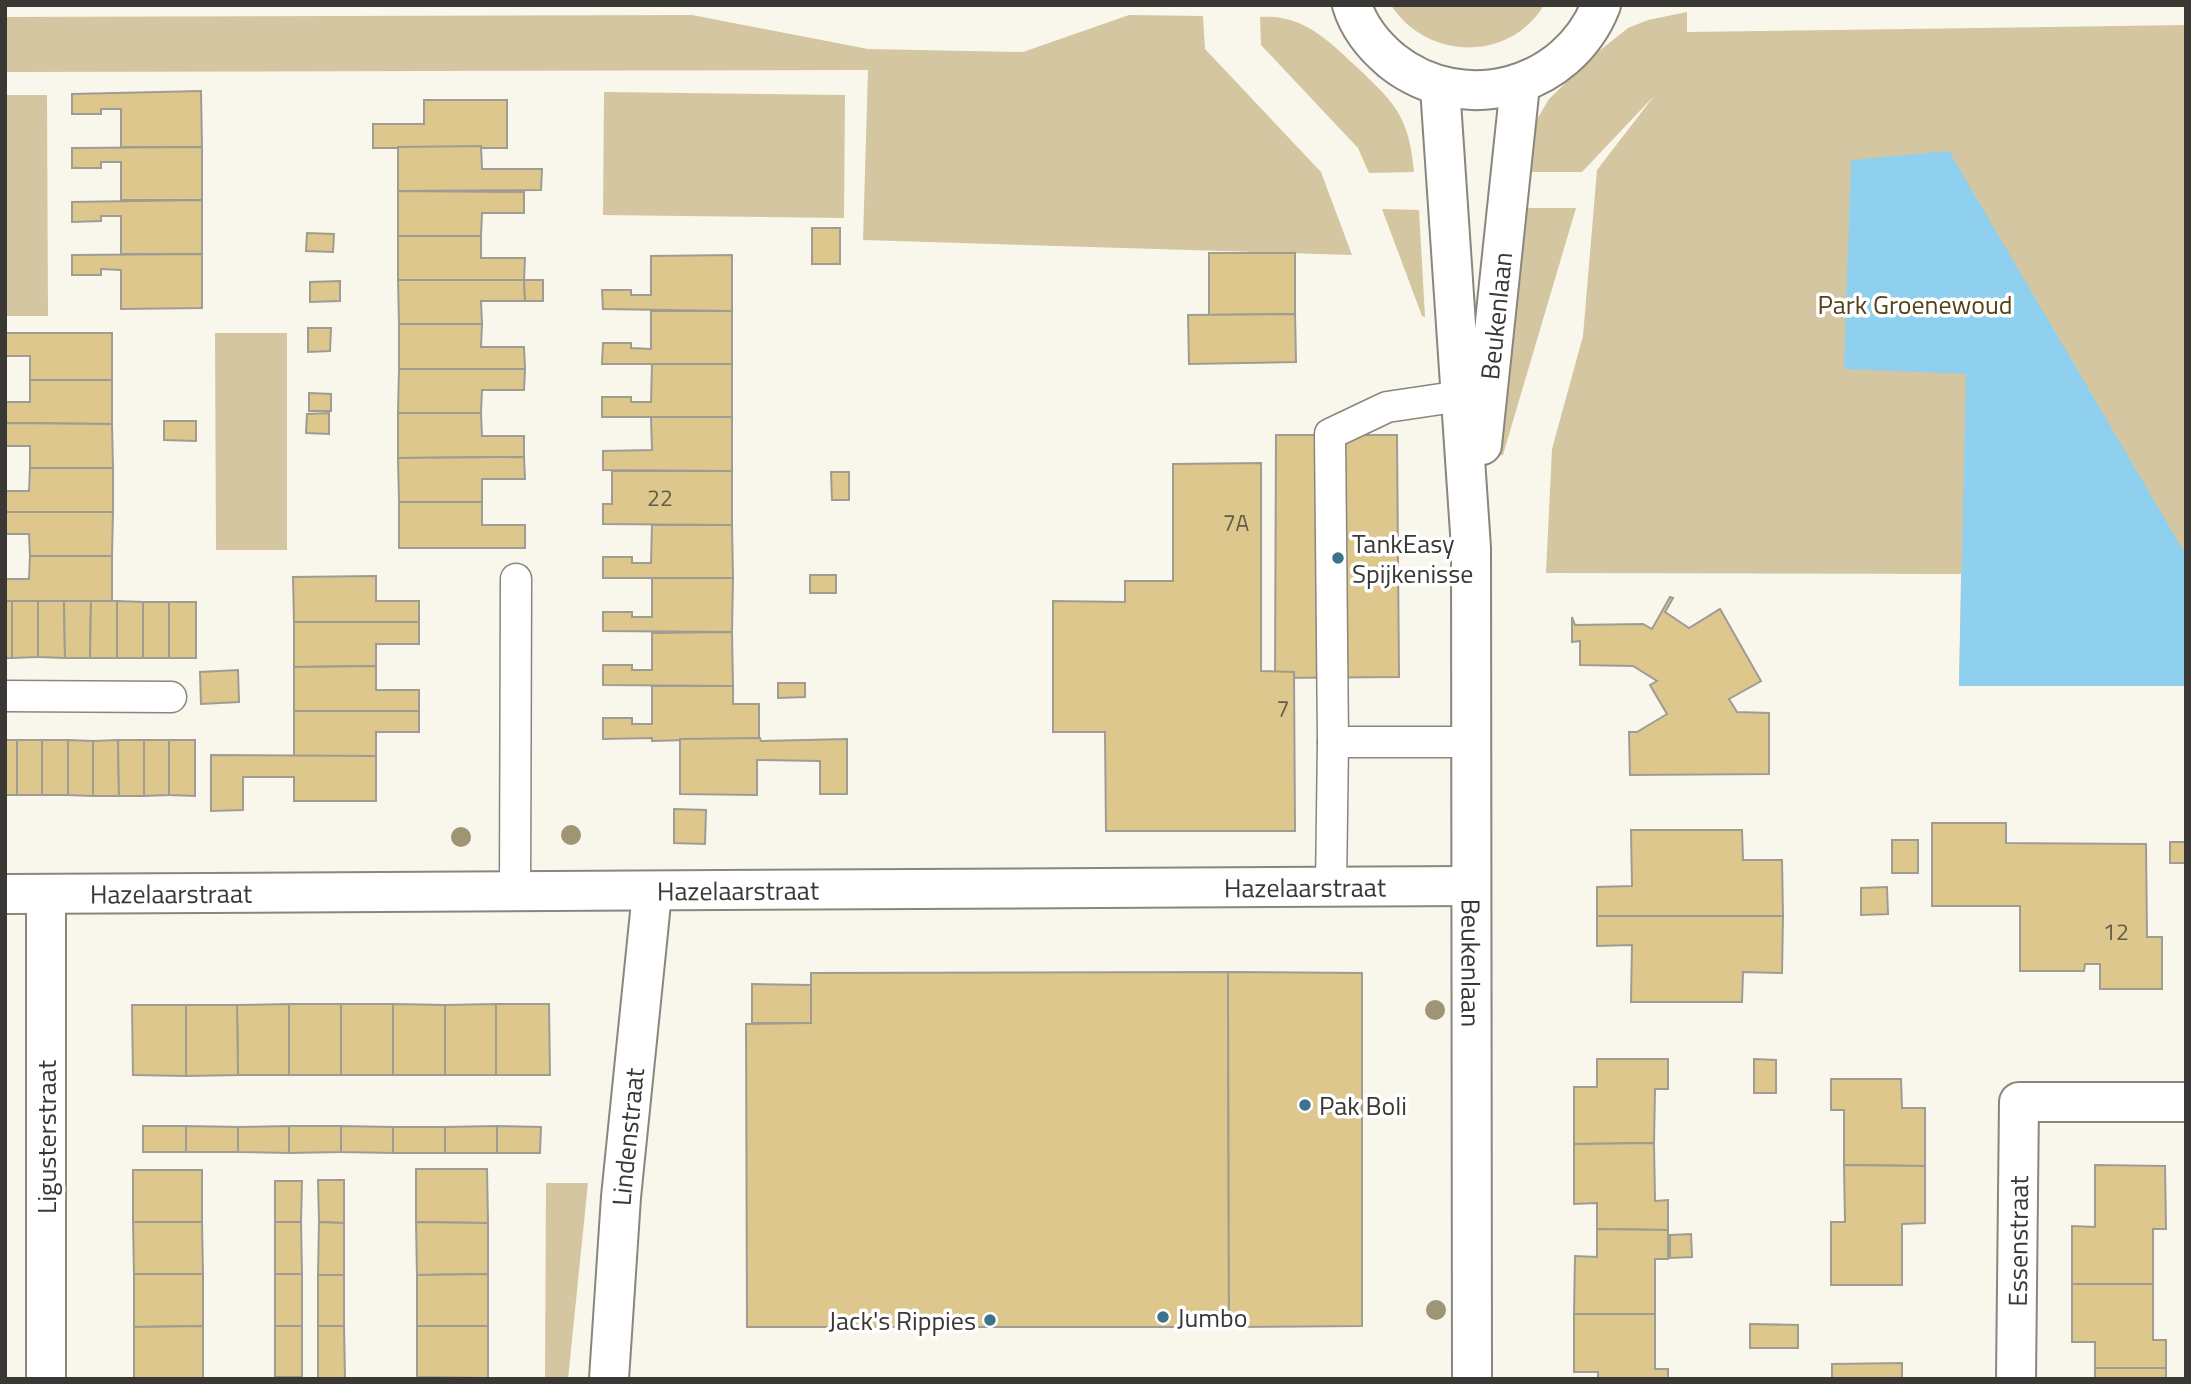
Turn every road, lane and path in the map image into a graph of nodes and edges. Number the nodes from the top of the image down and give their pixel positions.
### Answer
1 (1601, 5) edge
2 (1343, 9) edge
3 (1520, 85) junction
4 (1440, 87) junction
5 (1461, 397) junction
6 (1471, 548) junction
7 (516, 579) dead end
8 (5, 696) edge
9 (171, 697) dead end
10 (1333, 742) junction
11 (1470, 742) junction
12 (1471, 886) junction
13 (1331, 887) junction
14 (515, 893) junction
15 (652, 893) junction
16 (5, 894) edge
17 (46, 894) junction
18 (2186, 1102) edge
19 (46, 1379) edge
20 (609, 1379) edge
21 (1472, 1379) edge
22 (2016, 1379) edge

1 - 3 street
2 - 4 street
3 - 4 street
3 - 6 street, Beukenlaan
4 - 5 street, Beukenlaan
5 - 6 street, Beukenlaan
5 - 10 lane
6 - 11 street, Beukenlaan
7 - 14 lane
8 - 9 lane
10 - 11 lane
10 - 13 lane
11 - 12 street, Beukenlaan
12 - 13 street, Hazelaarstraat
12 - 21 street, Beukenlaan
13 - 15 street, Hazelaarstraat
14 - 15 street, Hazelaarstraat
14 - 17 street, Hazelaarstraat
15 - 20 street, Lindenstraat
16 - 17 street, Hazelaarstraat
17 - 19 street, Ligusterstraat
18 - 22 street, Essenstraat

